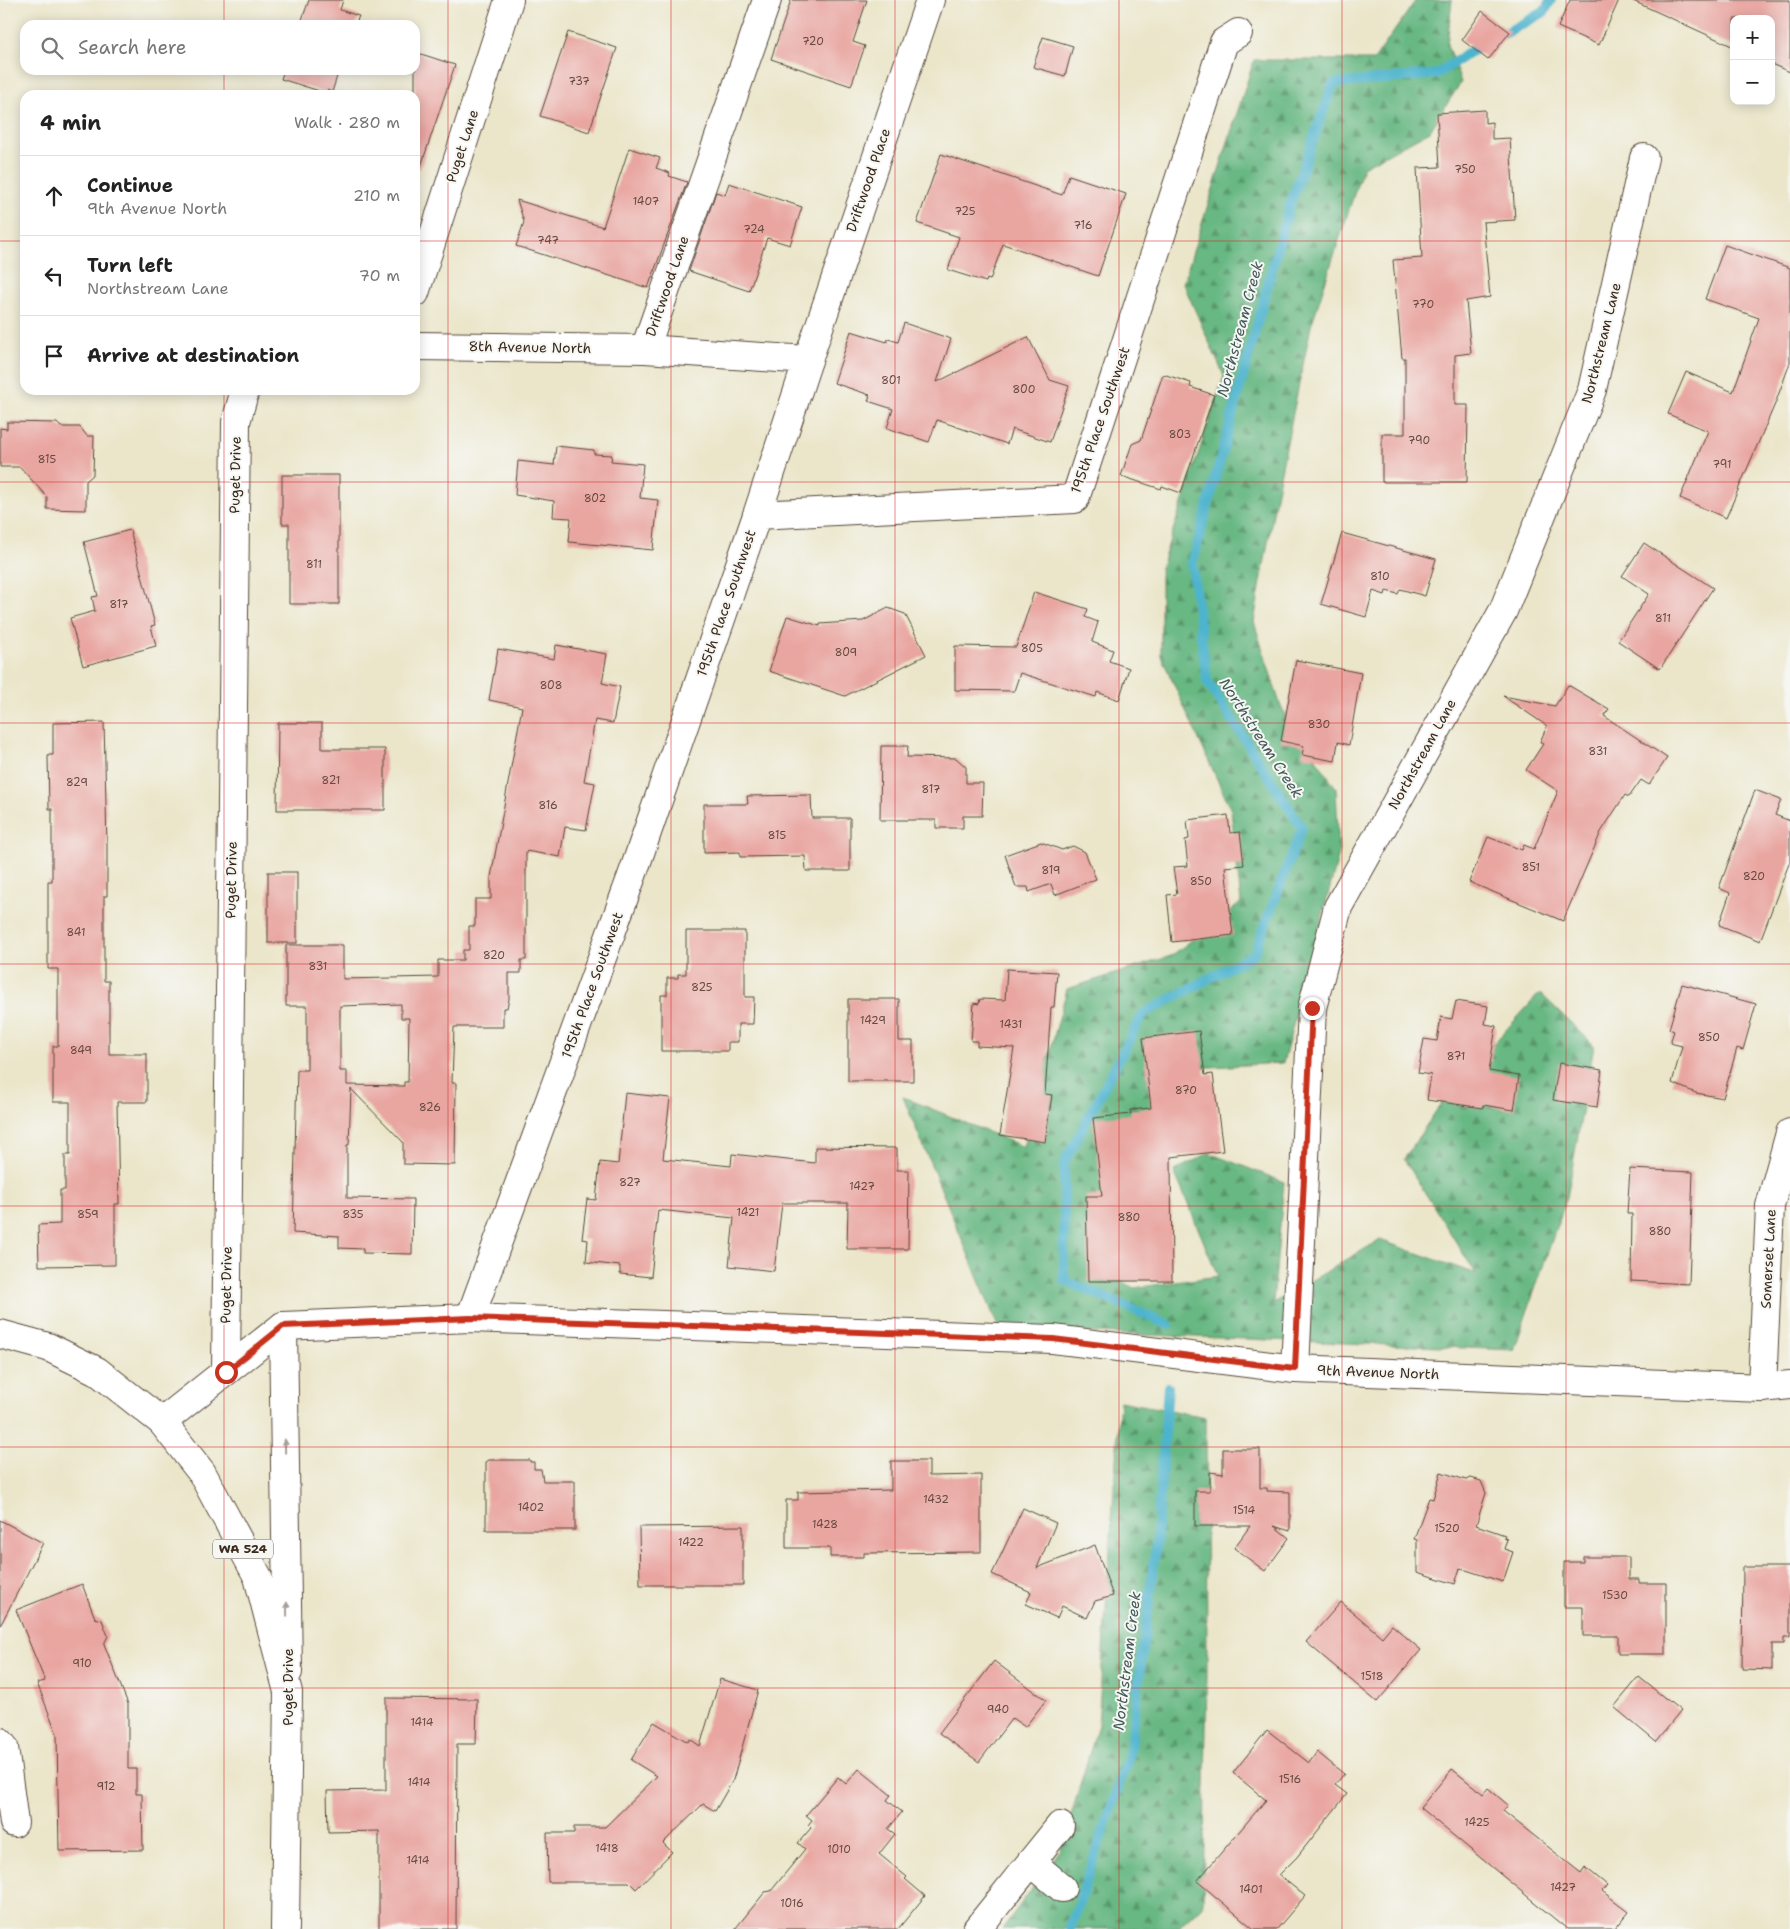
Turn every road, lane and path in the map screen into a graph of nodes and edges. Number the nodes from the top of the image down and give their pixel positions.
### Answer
1 (510, 0) edge
2 (767, 0) edge
3 (930, 0) edge
4 (1238, 33) dead end
5 (1644, 158) dead end
6 (420, 278) edge
7 (420, 346) edge
8 (646, 349) junction
9 (808, 360) junction
10 (244, 395) edge
11 (756, 515) junction
12 (1790, 1133) edge
13 (470, 1318) junction
14 (283, 1326) junction
15 (0, 1334) edge
16 (1295, 1369) junction
17 (226, 1372) junction
18 (1790, 1385) edge
19 (1762, 1388) junction
20 (162, 1422) junction
21 (288, 1692) junction
22 (0, 1742) edge
23 (14, 1823) dead end
24 (1060, 1826) dead end
25 (1031, 1862) junction
26 (1062, 1888) dead end
27 (285, 1929) edge
28 (977, 1929) edge

1 - 6 street, Puget Lane
2 - 8 street, Driftwood Lane
3 - 9 street, Driftwood Place
4 - 11 street, 195th Place Southwest
5 - 16 street, Northstream Lane
7 - 8 street, 8th Avenue North
8 - 9 street, Driftwood Lane
9 - 11 street
10 - 17 street, Puget Drive
11 - 13 street, 195th Place Southwest
12 - 19 street, Somerset Lane
13 - 14 street, 9th Avenue North
13 - 16 street, 9th Avenue North
14 - 17 street
21 -> 14 street, Puget Drive
15 - 20 street, WA 524
16 - 19 street, 9th Avenue North
17 - 20 street
18 - 19 street, 9th Avenue North
20 - 21 street, WA 524
21 - 27 street, Puget Drive / WA 524
22 - 23 street
24 - 25 street
25 - 26 street
25 - 28 street

